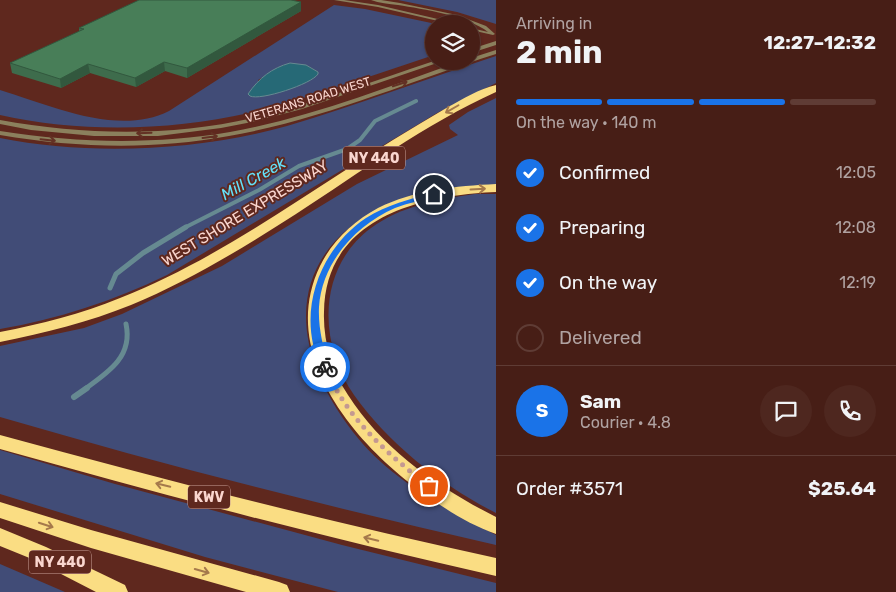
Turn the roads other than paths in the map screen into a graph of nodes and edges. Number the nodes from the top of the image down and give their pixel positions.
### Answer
1 (336, 0) edge
2 (373, 0) edge
3 (425, 17) edge
4 (480, 31) edge
5 (494, 34) edge
6 (496, 43) edge
7 (480, 48) edge
8 (496, 52) edge
9 (480, 58) edge
10 (425, 66) edge
11 (442, 70) edge
12 (496, 88) edge
13 (0, 122) edge
14 (0, 133) edge
15 (496, 188) edge
16 (0, 337) edge
17 (0, 442) edge
18 (0, 510) edge
19 (496, 526) edge
20 (0, 537) edge
21 (496, 567) edge
22 (118, 592) edge
23 (279, 592) edge

1 - 3 lane
2 - 5 lane
4 - 5 lane
6 - 7 street
8 - 9 street, VETERANS ROAD WEST
10 -> 13 street, VETERANS ROAD WEST
14 -> 11 street, VETERANS ROAD WEST
12 -> 16 highway, WEST SHORE EXPRESSWAY / NY 440
19 -> 15 highway
21 -> 17 highway, KWV
18 -> 23 highway
20 - 22 highway, NY 440

